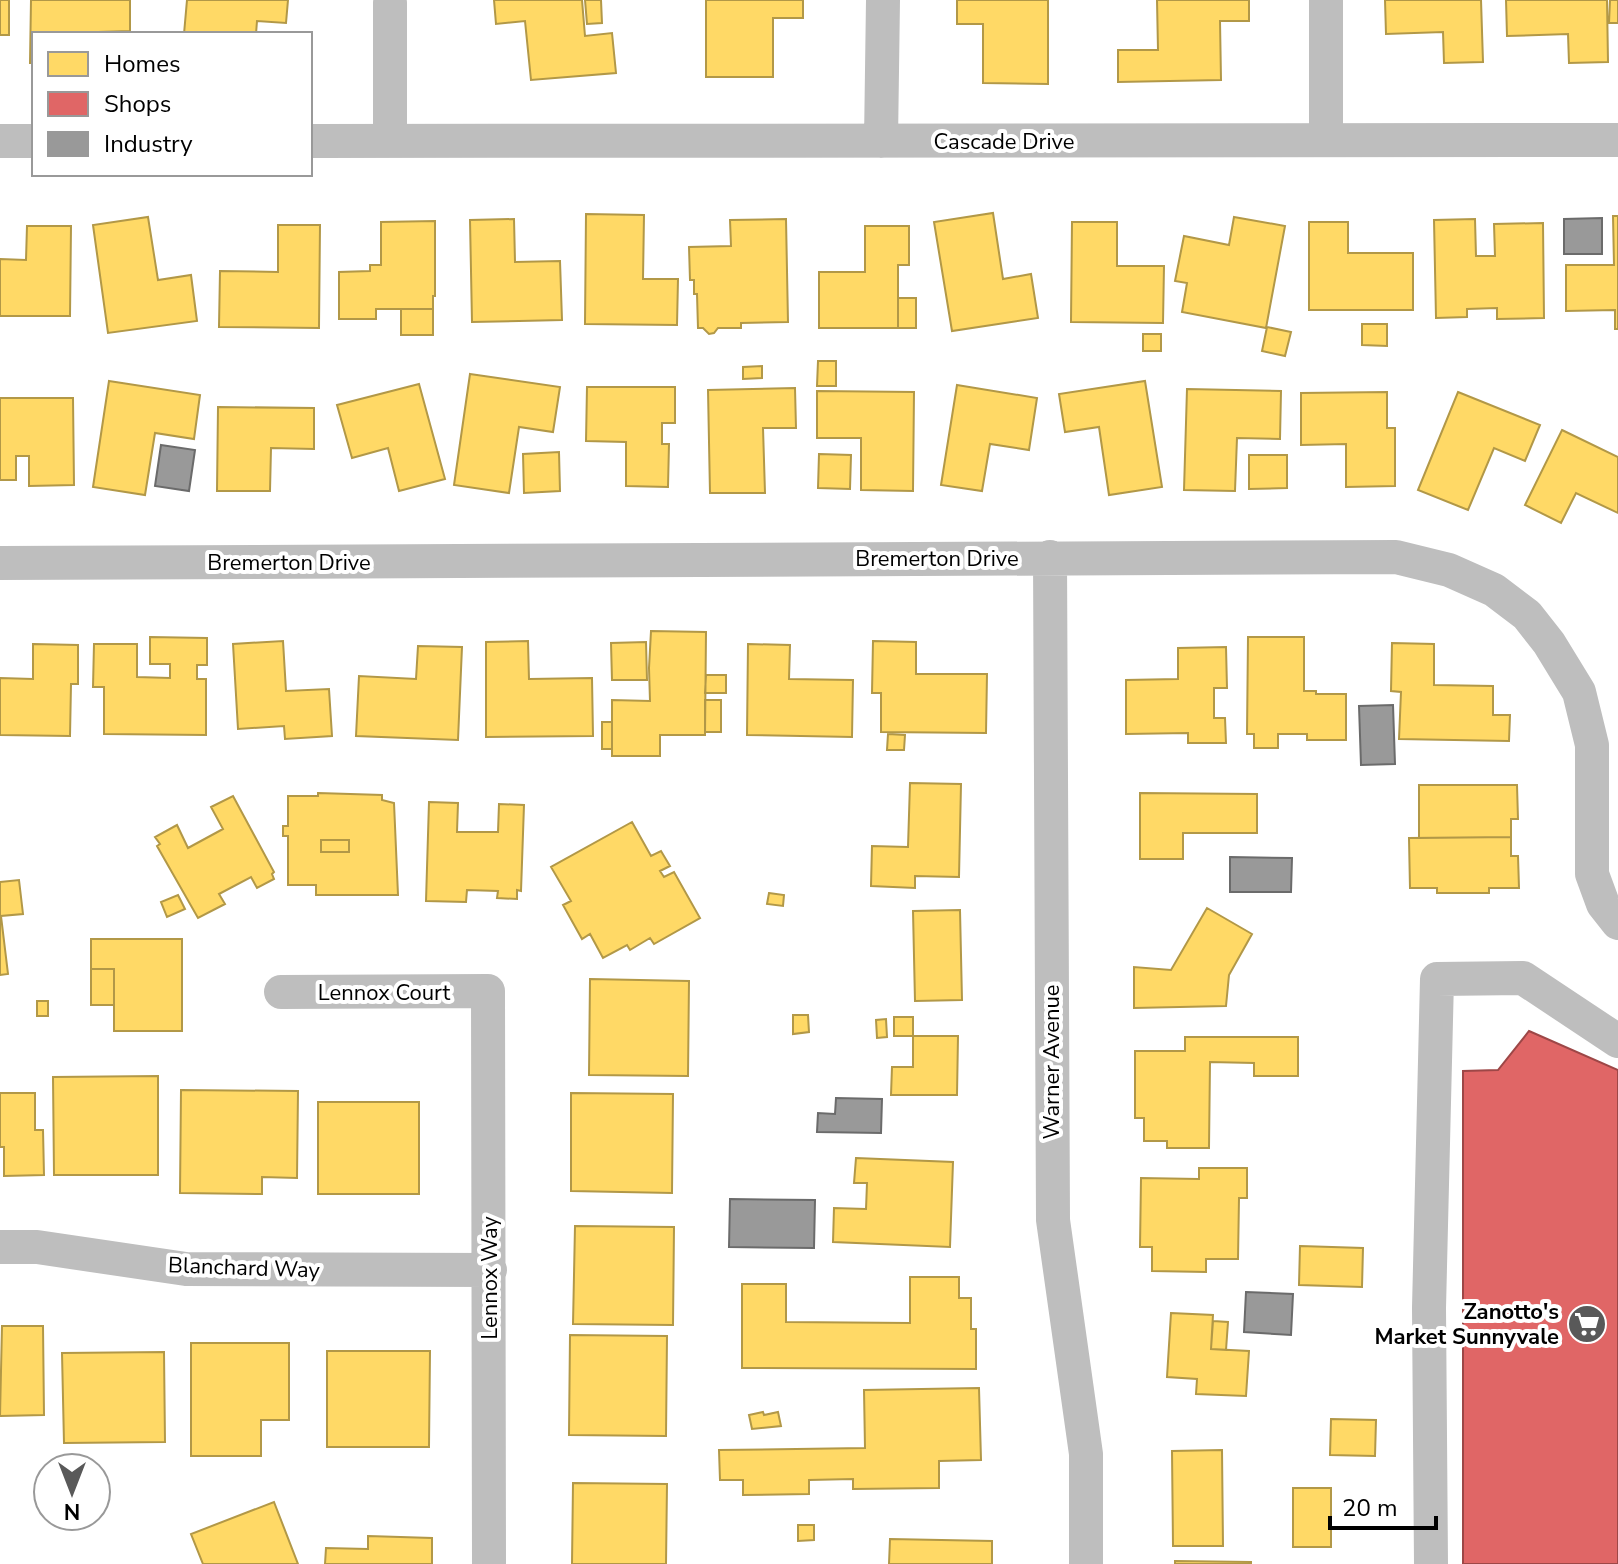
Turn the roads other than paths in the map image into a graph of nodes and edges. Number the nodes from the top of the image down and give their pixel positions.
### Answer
1 (883, 0) edge
2 (1326, 0) edge
3 (390, 3) dead end
4 (1326, 140) junction
5 (1618, 140) edge
6 (0, 141) edge
7 (32, 141) edge
8 (312, 141) edge
9 (390, 141) junction
10 (881, 141) junction
11 (1050, 557) junction
12 (0, 563) edge
13 (1618, 923) edge
14 (488, 991) joint
15 (281, 992) dead end
16 (1618, 1041) edge
17 (0, 1247) edge
18 (490, 1270) junction
19 (489, 1564) edge
20 (1086, 1564) edge
21 (1431, 1564) edge

1 - 10 street
2 - 4 street
3 - 9 street
4 - 5 street, Cascade Drive
4 - 10 street, Cascade Drive
6 - 7 street
8 - 9 street, Cascade Drive
9 - 10 street, Cascade Drive
11 - 12 street, Bremerton Drive
11 - 13 street, Bremerton Drive
11 - 20 street, Warner Avenue
14 - 15 street, Lennox Court
14 - 18 street, Lennox Way
16 - 21 street
17 - 18 street, Blanchard Way
18 - 19 street, Lennox Way

